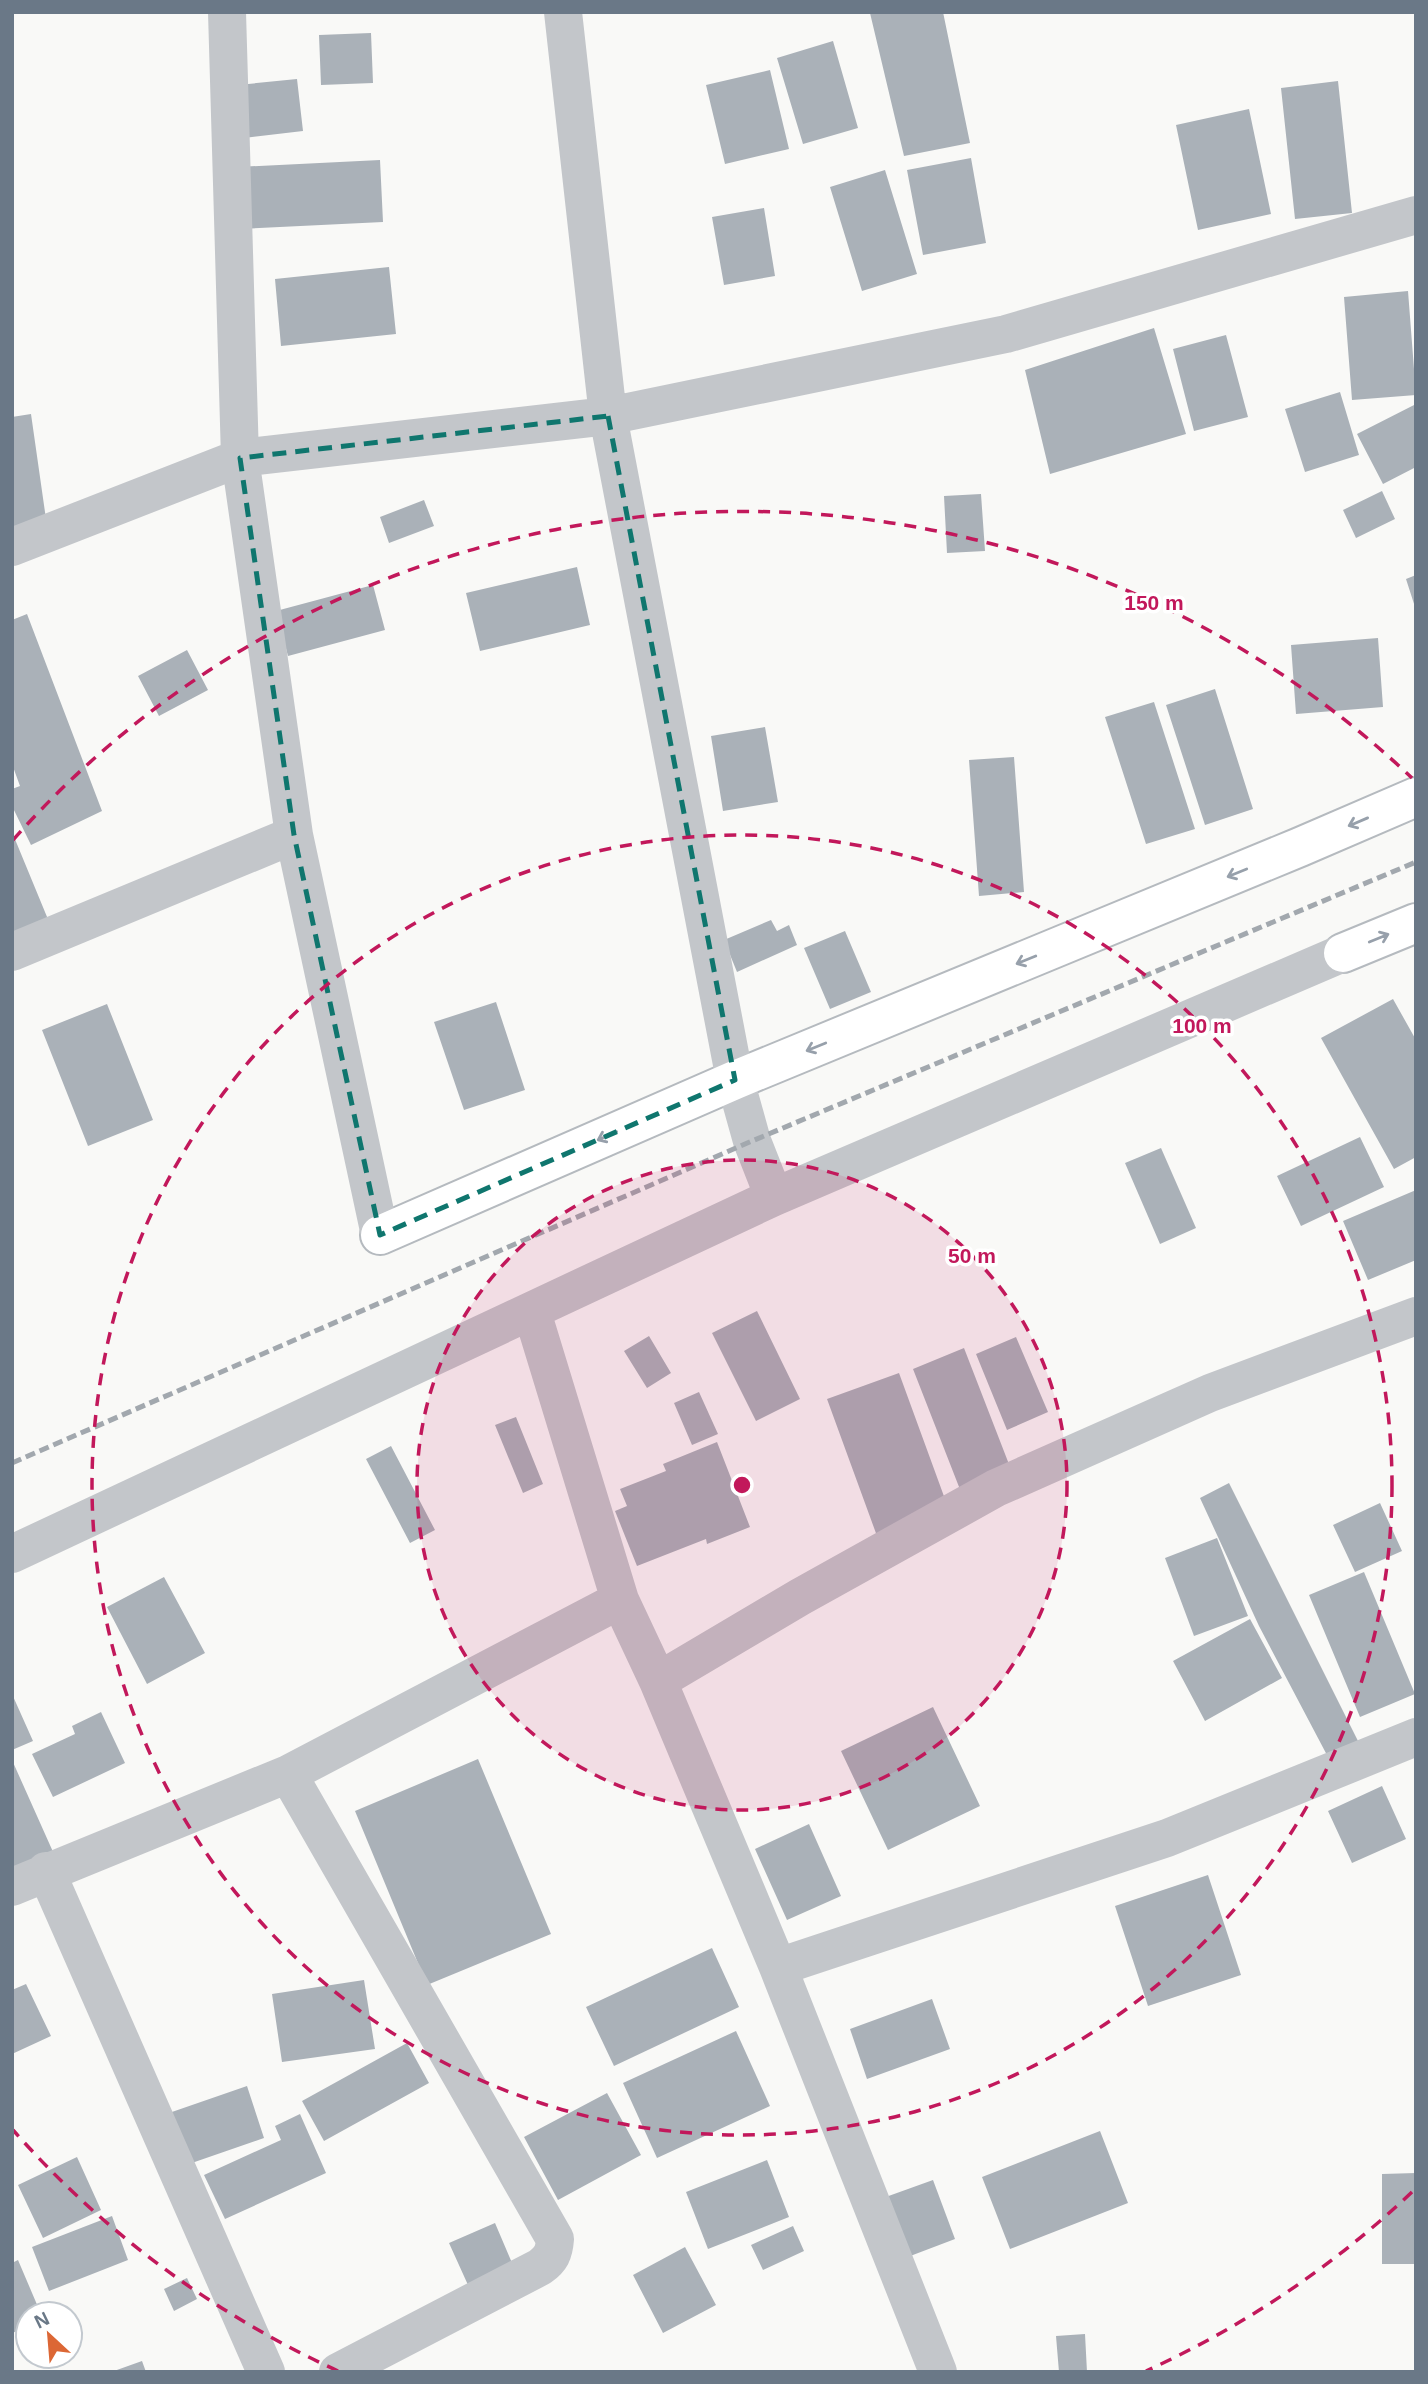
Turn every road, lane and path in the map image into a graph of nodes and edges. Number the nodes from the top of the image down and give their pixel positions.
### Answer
1 (228, 12) edge
2 (562, 12) edge
3 (1416, 215) edge
4 (608, 416) junction
5 (240, 458) junction
6 (12, 547) edge
7 (1416, 797) edge
8 (294, 835) junction
9 (1416, 923) edge
10 (12, 952) edge
11 (1343, 953) joint
12 (735, 1080) junction
13 (774, 1197) junction
14 (380, 1235) joint
15 (532, 1312) junction
16 (1416, 1316) edge
17 (12, 1554) edge
18 (620, 1600) junction
19 (658, 1681) junction
20 (1416, 1737) edge
21 (288, 1774) junction
22 (46, 1871) junction
23 (12, 1886) edge
24 (778, 1967) junction
25 (267, 2372) edge
26 (338, 2372) edge
27 (938, 2372) edge

1 - 5 street
2 - 4 street
3 - 4 street
4 - 5 street
4 - 12 street
5 - 6 street
5 - 8 street
7 -> 12 main road
8 - 10 street
8 - 14 street
11 -> 9 main road
11 - 13 street
12 - 13 street
12 -> 14 main road
13 - 15 street
15 - 17 street
15 - 18 street
16 - 19 street
18 - 19 street
18 - 21 street
19 - 24 street
20 - 24 street
21 - 22 street
21 - 26 street
22 - 23 street
22 - 25 street
24 - 27 street

